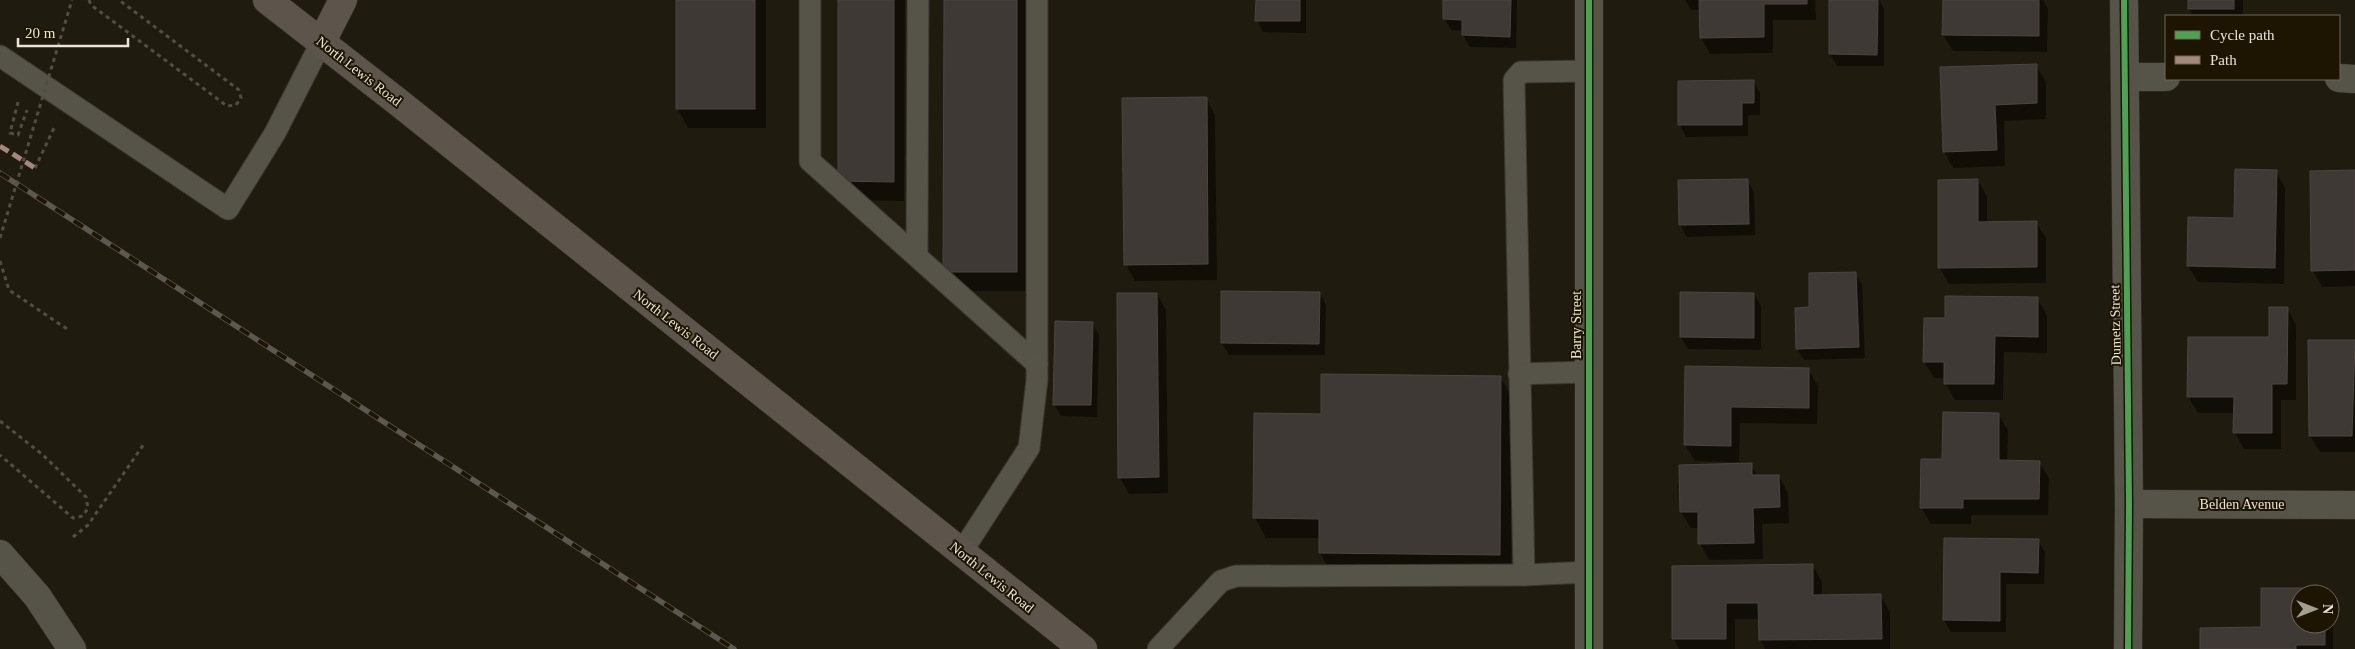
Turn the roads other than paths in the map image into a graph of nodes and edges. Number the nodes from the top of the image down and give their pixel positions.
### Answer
1 (268, 0) edge
2 (343, 0) edge
3 (810, 0) edge
4 (918, 0) edge
5 (1037, 0) edge
6 (1589, 0) edge
7 (2124, 0) edge
8 (322, 41) junction
9 (0, 56) edge
10 (1589, 71) junction
11 (2125, 77) junction
12 (2165, 77) edge
13 (2340, 78) edge
14 (2355, 78) edge
15 (918, 256) junction
16 (1037, 364) junction
17 (1589, 372) junction
18 (1520, 374) junction
19 (2129, 504) junction
20 (2355, 505) edge
21 (961, 553) junction
22 (0, 554) edge
23 (1590, 572) junction
24 (1524, 574) junction
25 (72, 649) edge
26 (1083, 649) edge
27 (1158, 649) edge
28 (1590, 649) edge
29 (2128, 649) edge

1 - 8 main road, North Lewis Road
2 - 8 main road
3 - 15 lane
4 - 15 lane
5 - 16 lane
6 - 10 street, Barry Street
7 - 11 street, Dumetz Street
8 - 9 lane
8 - 21 main road, North Lewis Road
10 - 17 street, Barry Street
10 - 18 lane
11 - 12 street
11 - 19 street, Dumetz Street
13 - 14 street
15 - 16 lane
16 - 21 lane
17 - 18 lane
17 - 23 street, Barry Street
18 - 24 lane
19 - 20 street, Belden Avenue
19 - 29 street, Dumetz Street
21 - 26 main road, North Lewis Road
22 - 25 street
23 - 24 lane
23 - 28 street, Barry Street
24 - 27 lane

